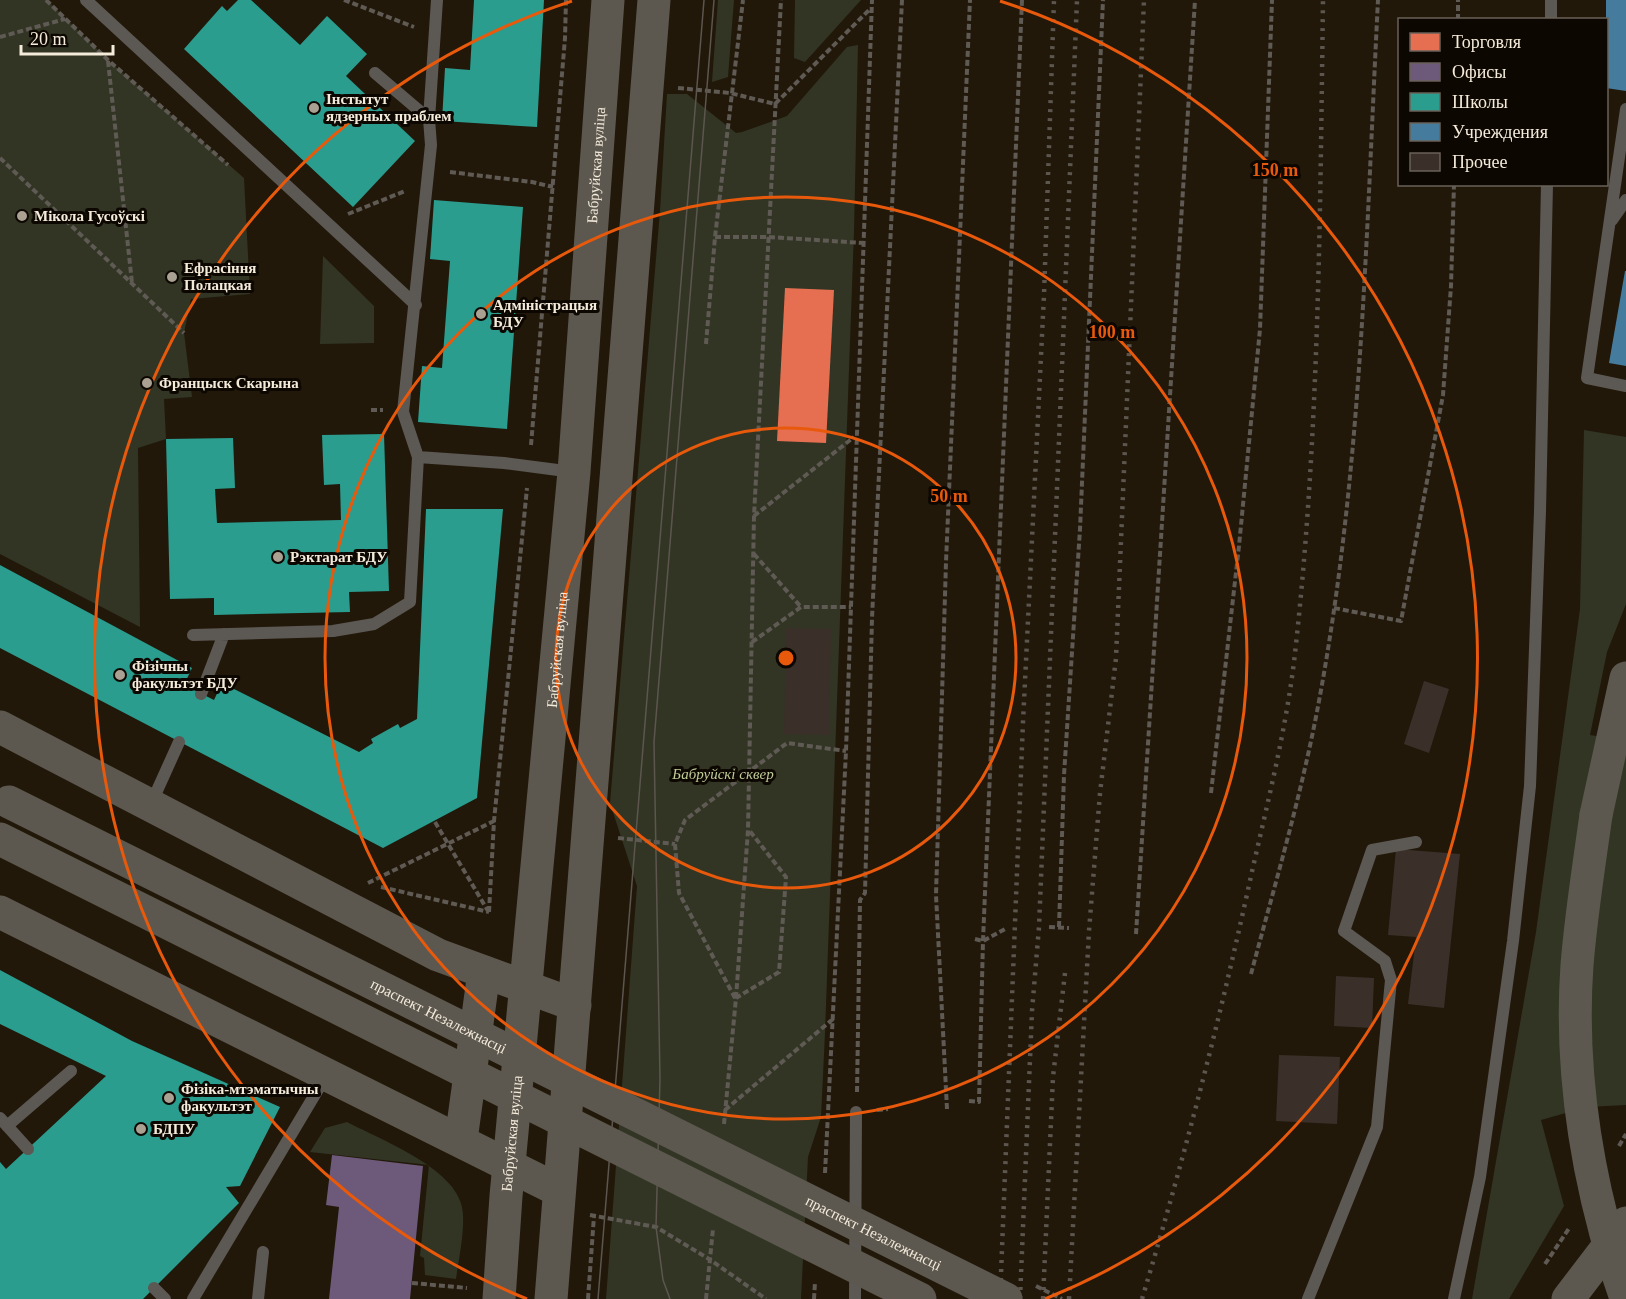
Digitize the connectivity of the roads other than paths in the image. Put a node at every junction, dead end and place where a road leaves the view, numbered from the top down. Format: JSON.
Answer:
{"nodes":[{"id":1,"x":86,"y":0,"type":"edge"},
{"id":2,"x":437,"y":0,"type":"edge"},
{"id":3,"x":608,"y":0,"type":"edge"},
{"id":4,"x":654,"y":0,"type":"edge"},
{"id":5,"x":1551,"y":0,"type":"edge"},
{"id":6,"x":1551,"y":18,"type":"edge"},
{"id":7,"x":375,"y":73,"type":"dead end"},
{"id":8,"x":1626,"y":109,"type":"edge"},
{"id":9,"x":429,"y":119,"type":"junction"},
{"id":10,"x":1547,"y":186,"type":"edge"},
{"id":11,"x":1626,"y":200,"type":"edge"},
{"id":12,"x":1610,"y":224,"type":"junction"},
{"id":13,"x":416,"y":305,"type":"junction"},
{"id":14,"x":1626,"y":386,"type":"edge"},
{"id":15,"x":418,"y":457,"type":"junction"},
{"id":16,"x":574,"y":472,"type":"junction"},
{"id":17,"x":224,"y":634,"type":"junction"},
{"id":18,"x":193,"y":635,"type":"dead end"},
{"id":19,"x":1626,"y":678,"type":"edge"},
{"id":20,"x":201,"y":694,"type":"dead end"},
{"id":21,"x":0,"y":727,"type":"edge"},
{"id":22,"x":179,"y":742,"type":"dead end"},
{"id":23,"x":4,"y":800,"type":"edge"},
{"id":24,"x":150,"y":806,"type":"junction"},
{"id":25,"x":0,"y":839,"type":"edge"},
{"id":26,"x":1416,"y":842,"type":"dead end"},
{"id":27,"x":0,"y":912,"type":"edge"},
{"id":28,"x":484,"y":972,"type":"junction"},
{"id":29,"x":527,"y":987,"type":"junction"},
{"id":30,"x":575,"y":1005,"type":"junction"},
{"id":31,"x":71,"y":1071,"type":"dead end"},
{"id":32,"x":327,"y":1074,"type":"junction"},
{"id":33,"x":856,"y":1112,"type":"road end"},
{"id":34,"x":3,"y":1122,"type":"edge"},
{"id":35,"x":461,"y":1140,"type":"junction"},
{"id":36,"x":28,"y":1149,"type":"dead end"},
{"id":37,"x":510,"y":1166,"type":"junction"},
{"id":38,"x":558,"y":1190,"type":"junction"},
{"id":39,"x":1626,"y":1223,"type":"edge"},
{"id":40,"x":263,"y":1252,"type":"dead end"},
{"id":41,"x":1603,"y":1253,"type":"junction"},
{"id":42,"x":154,"y":1288,"type":"dead end"},
{"id":43,"x":485,"y":1294,"type":"edge"},
{"id":44,"x":1626,"y":1298,"type":"edge"},
{"id":45,"x":165,"y":1299,"type":"edge"},
{"id":46,"x":193,"y":1299,"type":"edge"},
{"id":47,"x":258,"y":1299,"type":"edge"},
{"id":48,"x":550,"y":1299,"type":"edge"},
{"id":49,"x":855,"y":1299,"type":"edge"},
{"id":50,"x":920,"y":1299,"type":"edge"},
{"id":51,"x":1006,"y":1299,"type":"edge"},
{"id":52,"x":1308,"y":1299,"type":"edge"},
{"id":53,"x":1454,"y":1299,"type":"edge"},
{"id":54,"x":1568,"y":1299,"type":"edge"},
{"id":55,"x":1579,"y":1299,"type":"edge"}],
"edges":[{"from":1,"to":13,"type":"lane"},
{"from":2,"to":9,"type":"lane"},
{"from":3,"to":16,"type":"main road","name":"Бабруйская вуліца"},
{"from":4,"to":30,"type":"main road"},
{"from":5,"to":6,"type":"lane"},
{"from":7,"to":9,"type":"lane"},
{"from":8,"to":12,"type":"lane"},
{"from":9,"to":13,"type":"lane"},
{"from":10,"to":53,"type":"lane"},
{"from":11,"to":12,"type":"lane"},
{"from":12,"to":14,"type":"lane"},
{"from":13,"to":15,"type":"lane"},
{"from":15,"to":16,"type":"lane"},
{"from":15,"to":17,"type":"lane"},
{"from":16,"to":29,"type":"main road","name":"Бабруйская вуліца"},
{"from":17,"to":18,"type":"lane"},
{"from":17,"to":20,"type":"lane"},
{"from":19,"to":44,"type":"main road","bridge":true},
{"from":21,"to":24,"type":"main road"},
{"from":22,"to":24,"type":"lane"},
{"from":23,"to":51,"type":"main road","name":"праспект Незалежнасці","bridge":true},
{"from":24,"to":28,"type":"main road"},
{"from":25,"to":50,"type":"main road","bridge":true},
{"from":26,"to":52,"type":"lane"},
{"from":27,"to":32,"type":"main road"},
{"from":28,"to":29,"type":"main road"},
{"from":28,"to":35,"type":"main road"},
{"from":29,"to":30,"type":"main road"},
{"from":29,"to":37,"type":"main road","name":"Бабруйская вуліца"},
{"from":30,"to":38,"type":"main road"},
{"from":31,"to":34,"type":"lane"},
{"from":32,"to":35,"type":"main road"},
{"from":32,"to":46,"type":"lane"},
{"from":33,"to":49,"type":"lane"},
{"from":34,"to":36,"type":"lane"},
{"from":35,"to":37,"type":"main road"},
{"from":37,"to":38,"type":"main road"},
{"from":37,"to":43,"type":"main road","name":"Бабруйская вуліца"},
{"from":38,"to":48,"type":"main road"},
{"from":39,"to":41,"type":"main road"},
{"from":40,"to":47,"type":"lane"},
{"from":41,"to":54,"type":"main road"},
{"from":41,"to":55,"type":"main road"},
{"from":42,"to":45,"type":"lane"}]}
